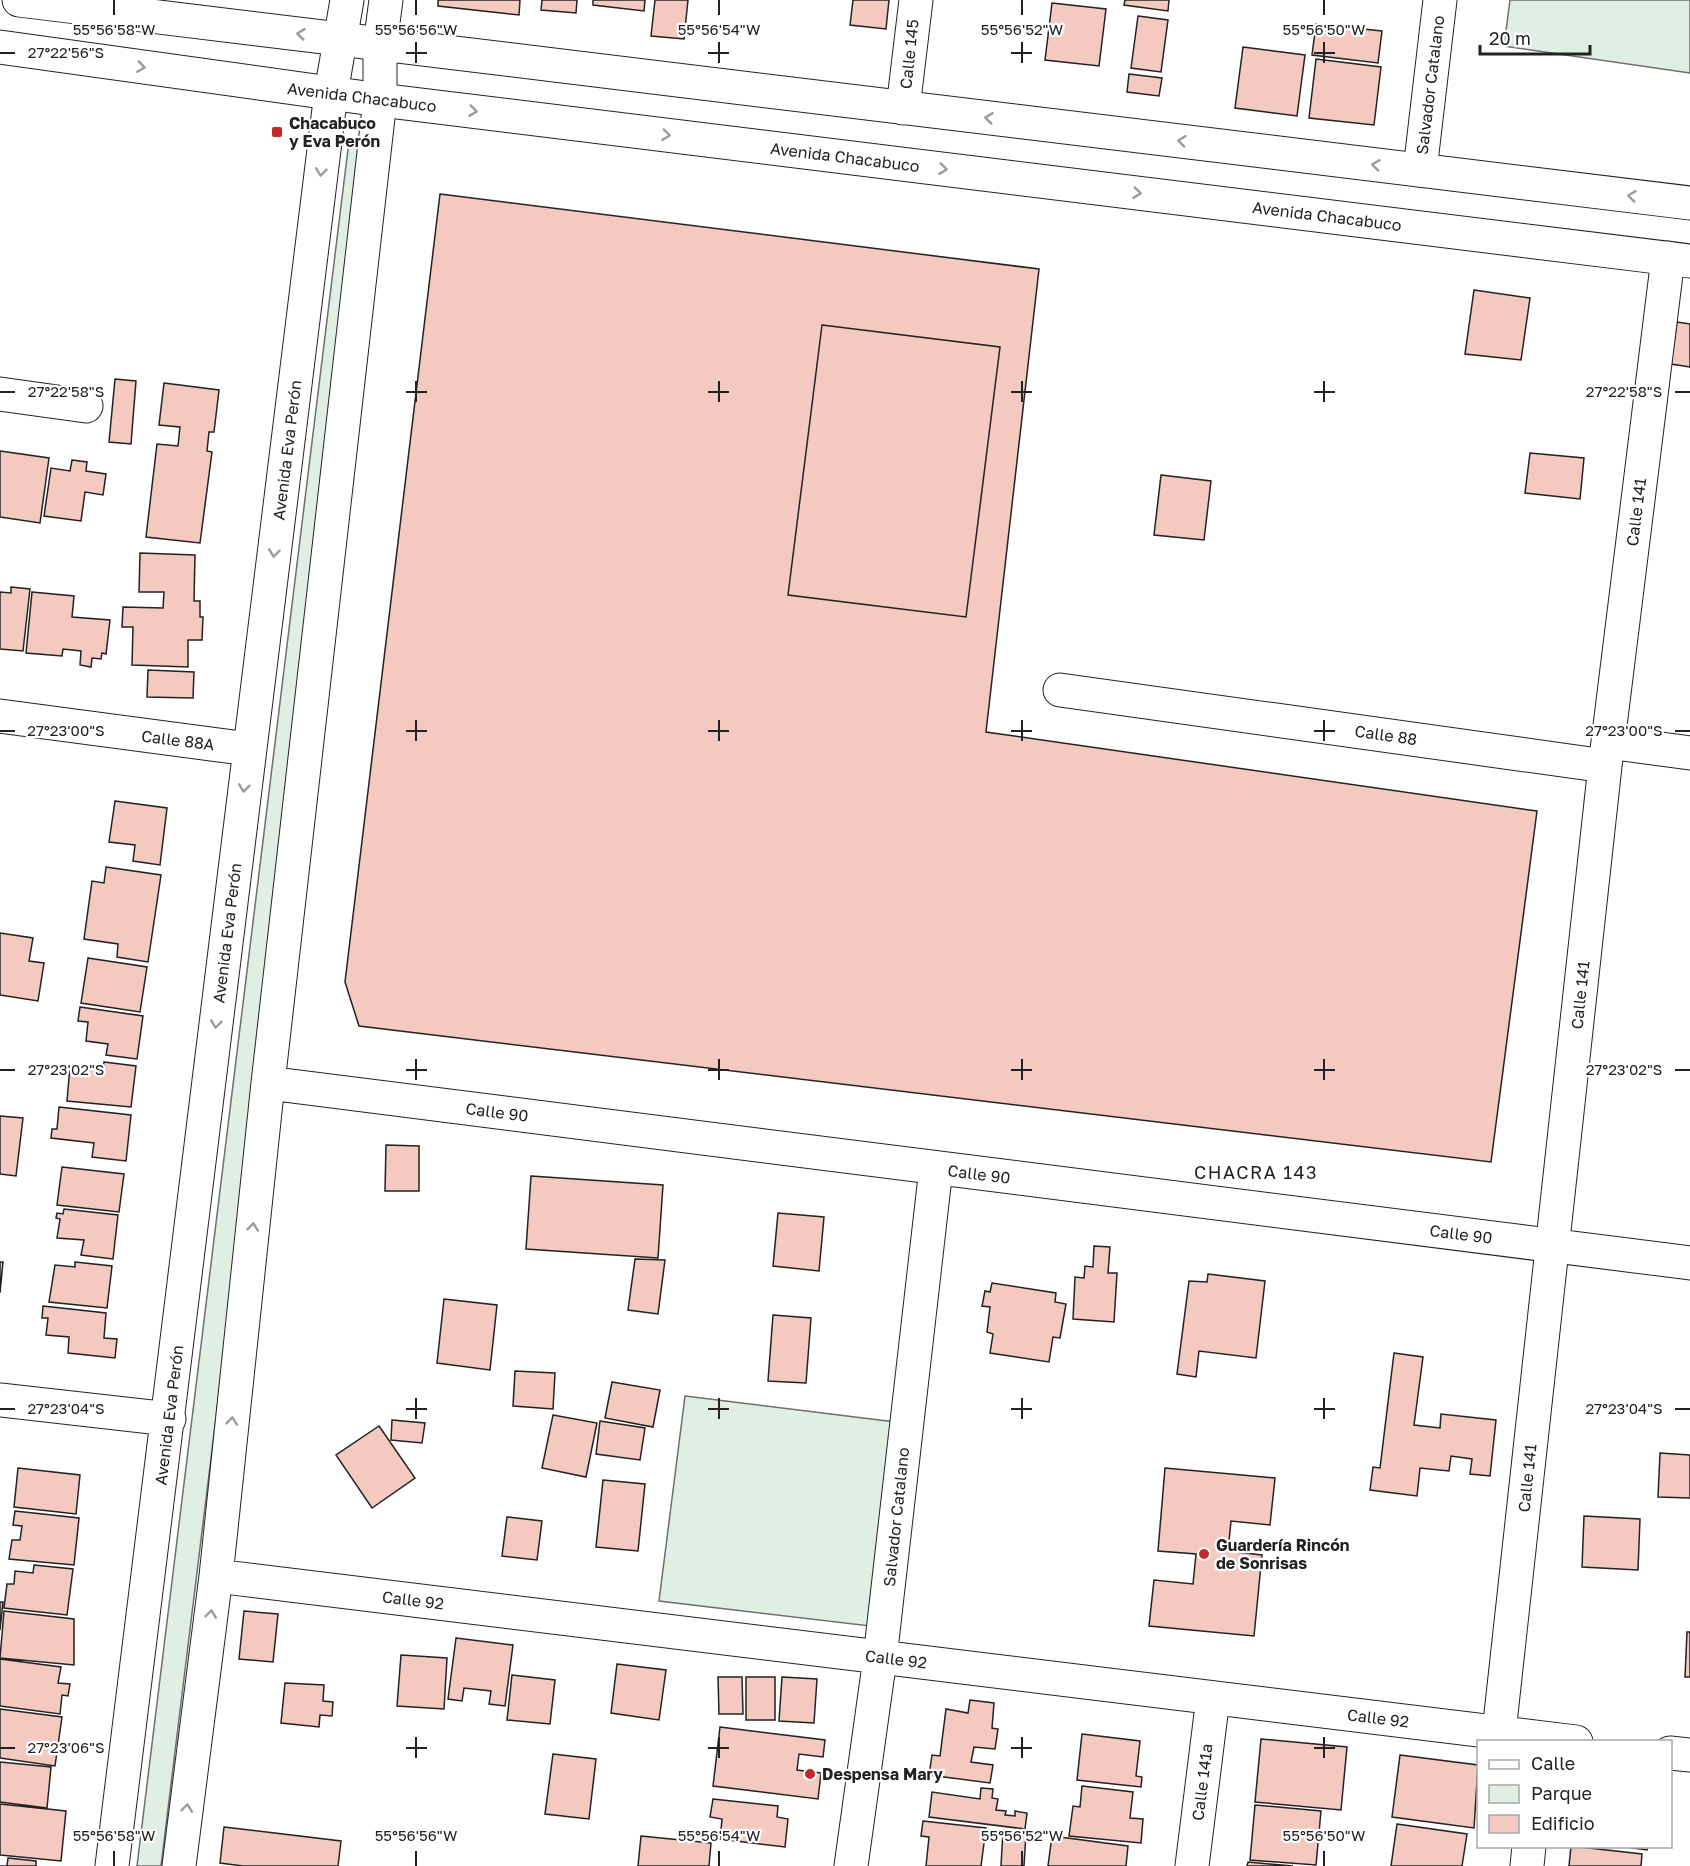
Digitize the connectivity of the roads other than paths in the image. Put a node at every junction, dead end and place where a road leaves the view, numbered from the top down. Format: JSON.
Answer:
{"nodes":[{"id":1,"x":19,"y":0,"type":"edge"},
{"id":2,"x":347,"y":0,"type":"edge"},
{"id":3,"x":386,"y":0,"type":"edge"},
{"id":4,"x":916,"y":0,"type":"edge"},
{"id":5,"x":1440,"y":0,"type":"edge"},
{"id":6,"x":342,"y":39,"type":"junction"},
{"id":7,"x":380,"y":45,"type":"junction"},
{"id":8,"x":0,"y":47,"type":"edge"},
{"id":9,"x":331,"y":93,"type":"junction"},
{"id":10,"x":380,"y":100,"type":"junction"},
{"id":11,"x":903,"y":108,"type":"junction"},
{"id":12,"x":1420,"y":170,"type":"junction"},
{"id":13,"x":1690,"y":203,"type":"edge"},
{"id":14,"x":1679,"y":260,"type":"edge"},
{"id":15,"x":0,"y":394,"type":"edge"},
{"id":16,"x":86,"y":405,"type":"dead end"},
{"id":17,"x":1060,"y":690,"type":"dead end"},
{"id":18,"x":0,"y":716,"type":"edge"},
{"id":19,"x":249,"y":749,"type":"junction"},
{"id":20,"x":1690,"y":753,"type":"edge"},
{"id":21,"x":1606,"y":754,"type":"junction"},
{"id":22,"x":268,"y":1083,"type":"junction"},
{"id":23,"x":936,"y":1168,"type":"junction"},
{"id":24,"x":1552,"y":1246,"type":"junction"},
{"id":25,"x":1690,"y":1263,"type":"edge"},
{"id":26,"x":0,"y":1400,"type":"edge"},
{"id":27,"x":169,"y":1419,"type":"junction"},
{"id":28,"x":216,"y":1576,"type":"junction"},
{"id":29,"x":880,"y":1658,"type":"junction"},
{"id":30,"x":1213,"y":1698,"type":"junction"},
{"id":31,"x":1499,"y":1732,"type":"junction"},
{"id":32,"x":1543,"y":1740,"type":"edge"},
{"id":33,"x":1672,"y":1753,"type":"edge"},
{"id":34,"x":1690,"y":1755,"type":"edge"},
{"id":35,"x":1529,"y":1848,"type":"edge"},
{"id":36,"x":112,"y":1866,"type":"edge"},
{"id":37,"x":179,"y":1866,"type":"edge"},
{"id":38,"x":851,"y":1866,"type":"edge"},
{"id":39,"x":1192,"y":1866,"type":"edge"},
{"id":40,"x":1527,"y":1866,"type":"edge"}],
"edges":[{"from":6,"to":1,"type":"street","one_way":true},
{"from":2,"to":6,"type":"street","name":"Avenida Eva Perón"},
{"from":3,"to":7,"type":"street"},
{"from":4,"to":11,"type":"street","name":"Calle 145"},
{"from":5,"to":12,"type":"street","name":"Salvador Catalano"},
{"from":6,"to":7,"type":"street"},
{"from":6,"to":9,"type":"street","name":"Avenida Eva Perón"},
{"from":7,"to":10,"type":"street"},
{"from":7,"to":11,"type":"street"},
{"from":8,"to":9,"type":"street","name":"Avenida Chacabuco","one_way":true},
{"from":9,"to":10,"type":"street","name":"Avenida Chacabuco"},
{"from":9,"to":19,"type":"street","name":"Avenida Eva Perón","one_way":true},
{"from":10,"to":14,"type":"street","name":"Avenida Chacabuco","one_way":true},
{"from":10,"to":22,"type":"street"},
{"from":12,"to":11,"type":"street","one_way":true},
{"from":13,"to":12,"type":"street","one_way":true},
{"from":14,"to":21,"type":"street","name":"Calle 141"},
{"from":15,"to":16,"type":"street"},
{"from":17,"to":21,"type":"street","name":"Calle 88"},
{"from":18,"to":19,"type":"street","name":"Calle 88A"},
{"from":19,"to":27,"type":"street","name":"Avenida Eva Perón","one_way":true},
{"from":20,"to":21,"type":"street","name":"Calle 88"},
{"from":21,"to":24,"type":"street","name":"Calle 141"},
{"from":22,"to":23,"type":"street","name":"Calle 90"},
{"from":28,"to":22,"type":"street","one_way":true},
{"from":23,"to":24,"type":"street","name":"Calle 90"},
{"from":23,"to":29,"type":"street","name":"Salvador Catalano"},
{"from":24,"to":25,"type":"street","name":"Calle 90"},
{"from":24,"to":31,"type":"street","name":"Calle 141"},
{"from":26,"to":27,"type":"street"},
{"from":27,"to":36,"type":"street","name":"Avenida Eva Perón"},
{"from":28,"to":29,"type":"street","name":"Calle 92"},
{"from":37,"to":28,"type":"street","one_way":true},
{"from":29,"to":30,"type":"street","name":"Calle 92"},
{"from":29,"to":38,"type":"street","name":"Salvador Catalano"},
{"from":30,"to":31,"type":"street","name":"Calle 92"},
{"from":30,"to":39,"type":"street","name":"Calle 141a"},
{"from":31,"to":32,"type":"street","name":"Calle 92"},
{"from":33,"to":34,"type":"street"},
{"from":35,"to":40,"type":"street"}]}
